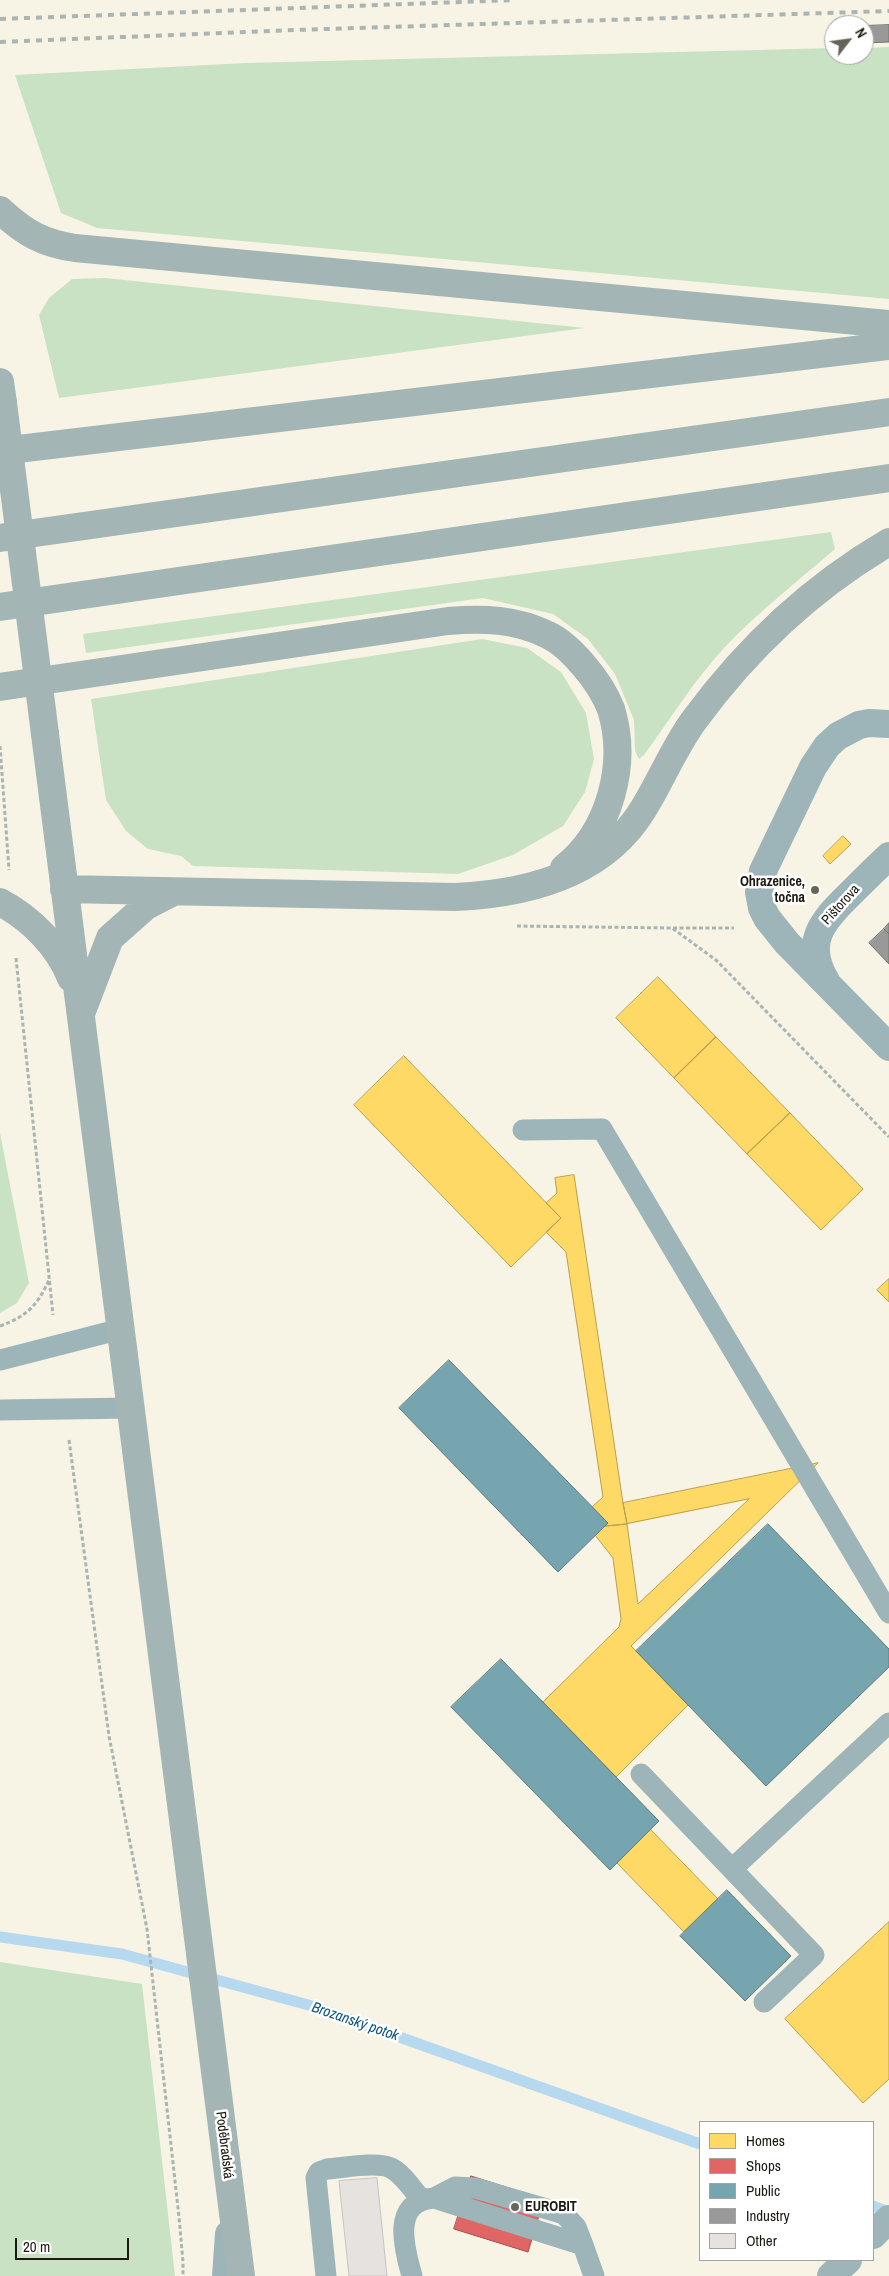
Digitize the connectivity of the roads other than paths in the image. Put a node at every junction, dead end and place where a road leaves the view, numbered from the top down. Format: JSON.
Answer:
{"nodes":[{"id":1,"x":0,"y":210,"type":"edge"},
{"id":2,"x":889,"y":324,"type":"edge"},
{"id":3,"x":889,"y":346,"type":"edge"},
{"id":4,"x":1,"y":392,"type":"edge"},
{"id":5,"x":889,"y":412,"type":"edge"},
{"id":6,"x":0,"y":451,"type":"edge"},
{"id":7,"x":889,"y":478,"type":"edge"},
{"id":8,"x":0,"y":538,"type":"edge"},
{"id":9,"x":889,"y":542,"type":"edge"},
{"id":10,"x":0,"y":607,"type":"edge"},
{"id":11,"x":0,"y":687,"type":"edge"},
{"id":12,"x":889,"y":724,"type":"edge"},
{"id":13,"x":889,"y":856,"type":"edge"},
{"id":14,"x":64,"y":888,"type":"junction"},
{"id":15,"x":525,"y":888,"type":"junction"},
{"id":16,"x":175,"y":892,"type":"junction"},
{"id":17,"x":0,"y":902,"type":"edge"},
{"id":18,"x":833,"y":990,"type":"junction"},
{"id":19,"x":81,"y":1012,"type":"junction"},
{"id":20,"x":889,"y":1048,"type":"edge"},
{"id":21,"x":523,"y":1130,"type":"dead end"},
{"id":22,"x":121,"y":1329,"type":"junction"},
{"id":23,"x":0,"y":1360,"type":"edge"},
{"id":24,"x":131,"y":1408,"type":"junction"},
{"id":25,"x":0,"y":1410,"type":"edge"},
{"id":26,"x":889,"y":1613,"type":"edge"},
{"id":27,"x":889,"y":1723,"type":"edge"},
{"id":28,"x":641,"y":1774,"type":"dead end"},
{"id":29,"x":732,"y":1869,"type":"junction"},
{"id":30,"x":764,"y":2002,"type":"dead end"},
{"id":31,"x":226,"y":2156,"type":"junction"},
{"id":32,"x":428,"y":2198,"type":"junction"},
{"id":33,"x":889,"y":2219,"type":"edge"},
{"id":34,"x":874,"y":2234,"type":"edge"},
{"id":35,"x":847,"y":2261,"type":"edge"},
{"id":36,"x":226,"y":2276,"type":"edge"},
{"id":37,"x":241,"y":2276,"type":"edge"},
{"id":38,"x":326,"y":2276,"type":"edge"},
{"id":39,"x":412,"y":2276,"type":"edge"},
{"id":40,"x":594,"y":2276,"type":"edge"},
{"id":41,"x":831,"y":2276,"type":"edge"}],
"edges":[{"from":1,"to":2,"type":"main road"},
{"from":3,"to":6,"type":"main road"},
{"from":4,"to":14,"type":"main road","bridge":true},
{"from":5,"to":8,"type":"main road"},
{"from":7,"to":10,"type":"main road"},
{"from":9,"to":15,"type":"main road"},
{"from":11,"to":15,"type":"main road"},
{"from":12,"to":18,"type":"street"},
{"from":13,"to":18,"type":"street","name":"Pištorova"},
{"from":14,"to":16,"type":"main road"},
{"from":14,"to":19,"type":"main road"},
{"from":15,"to":16,"type":"main road"},
{"from":16,"to":19,"type":"main road"},
{"from":17,"to":19,"type":"main road"},
{"from":18,"to":20,"type":"street"},
{"from":19,"to":22,"type":"main road","name":"Poděbradská"},
{"from":21,"to":26,"type":"lane"},
{"from":22,"to":23,"type":"lane"},
{"from":22,"to":24,"type":"main road","name":"Poděbradská"},
{"from":24,"to":25,"type":"lane"},
{"from":24,"to":31,"type":"main road","name":"Poděbradská"},
{"from":27,"to":29,"type":"lane"},
{"from":28,"to":29,"type":"lane"},
{"from":29,"to":30,"type":"lane"},
{"from":31,"to":36,"type":"street"},
{"from":31,"to":37,"type":"main road","name":"Poděbradská"},
{"from":32,"to":38,"type":"lane"},
{"from":32,"to":39,"type":"lane"},
{"from":32,"to":40,"type":"lane"},
{"from":33,"to":34,"type":"street"},
{"from":35,"to":41,"type":"street"}]}
